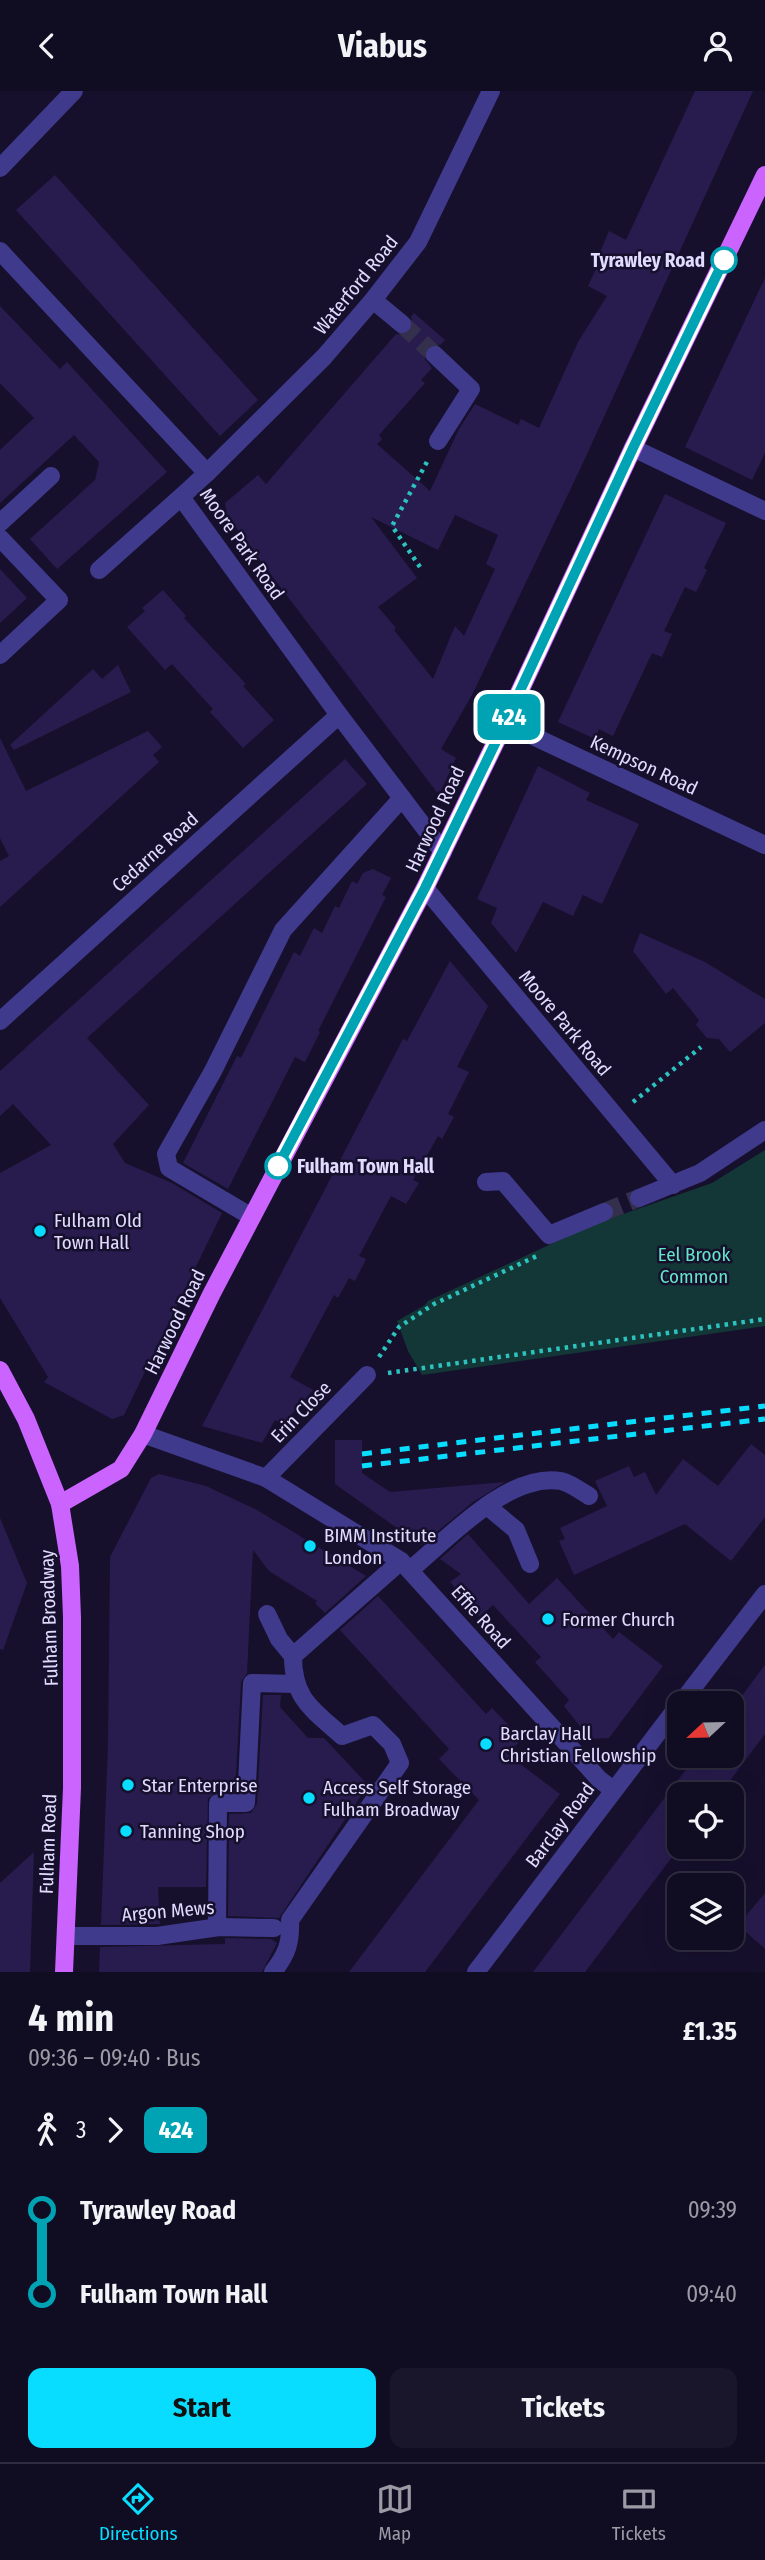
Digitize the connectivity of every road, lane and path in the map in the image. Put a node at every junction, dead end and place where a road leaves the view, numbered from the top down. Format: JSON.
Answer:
{"nodes":[{"id":1,"x":74,"y":91,"type":"edge"},
{"id":2,"x":491,"y":91,"type":"edge"},
{"id":3,"x":0,"y":168,"type":"edge"},
{"id":4,"x":763,"y":185,"type":"edge"},
{"id":5,"x":0,"y":251,"type":"edge"},
{"id":6,"x":373,"y":300,"type":"junction"},
{"id":7,"x":402,"y":324,"type":"tunnel mouth"},
{"id":8,"x":435,"y":355,"type":"tunnel mouth"},
{"id":9,"x":438,"y":441,"type":"joint"},
{"id":10,"x":633,"y":448,"type":"junction"},
{"id":11,"x":207,"y":474,"type":"junction"},
{"id":12,"x":51,"y":476,"type":"dead end"},
{"id":13,"x":181,"y":497,"type":"junction"},
{"id":14,"x":765,"y":511,"type":"edge"},
{"id":15,"x":0,"y":523,"type":"edge"},
{"id":16,"x":0,"y":538,"type":"edge"},
{"id":17,"x":420,"y":567,"type":"dead end"},
{"id":18,"x":99,"y":570,"type":"dead end"},
{"id":19,"x":0,"y":655,"type":"edge"},
{"id":20,"x":339,"y":715,"type":"junction"},
{"id":21,"x":505,"y":723,"type":"junction"},
{"id":22,"x":402,"y":798,"type":"junction"},
{"id":23,"x":765,"y":845,"type":"edge"},
{"id":24,"x":443,"y":852,"type":"junction"},
{"id":25,"x":425,"y":888,"type":"junction"},
{"id":26,"x":0,"y":1021,"type":"edge"},
{"id":27,"x":701,"y":1047,"type":"dead end"},
{"id":28,"x":615,"y":1115,"type":"junction"},
{"id":29,"x":765,"y":1131,"type":"edge"},
{"id":30,"x":486,"y":1182,"type":"dead end"},
{"id":31,"x":673,"y":1185,"type":"junction"},
{"id":32,"x":639,"y":1198,"type":"tunnel mouth"},
{"id":33,"x":604,"y":1212,"type":"tunnel mouth"},
{"id":34,"x":252,"y":1217,"type":"junction"},
{"id":35,"x":765,"y":1319,"type":"edge"},
{"id":36,"x":0,"y":1370,"type":"edge"},
{"id":37,"x":367,"y":1375,"type":"joint"},
{"id":38,"x":143,"y":1434,"type":"junction"},
{"id":39,"x":265,"y":1478,"type":"junction"},
{"id":40,"x":589,"y":1496,"type":"dead end"},
{"id":41,"x":60,"y":1504,"type":"junction"},
{"id":42,"x":487,"y":1506,"type":"junction"},
{"id":43,"x":530,"y":1564,"type":"dead end"},
{"id":44,"x":405,"y":1566,"type":"junction"},
{"id":45,"x":765,"y":1594,"type":"edge"},
{"id":46,"x":268,"y":1614,"type":"dead end"},
{"id":47,"x":293,"y":1656,"type":"junction"},
{"id":48,"x":296,"y":1684,"type":"junction"},
{"id":49,"x":690,"y":1691,"type":"edge"},
{"id":50,"x":72,"y":1717,"type":"joint"},
{"id":51,"x":667,"y":1720,"type":"edge"},
{"id":52,"x":612,"y":1790,"type":"junction"},
{"id":53,"x":217,"y":1927,"type":"junction"},
{"id":54,"x":274,"y":1928,"type":"dead end"},
{"id":55,"x":66,"y":1936,"type":"junction"},
{"id":56,"x":64,"y":1972,"type":"edge"},
{"id":57,"x":273,"y":1972,"type":"edge"},
{"id":58,"x":476,"y":1972,"type":"edge"}],
"edges":[{"from":1,"to":3,"type":"street"},
{"from":2,"to":6,"type":"street","name":"Waterford Road"},
{"from":4,"to":10,"type":"main road","name":"Harwood Road"},
{"from":5,"to":11,"type":"street","name":"Moore Park Road"},
{"from":6,"to":7,"type":"street"},
{"from":6,"to":11,"type":"street","name":"Waterford Road"},
{"from":8,"to":9,"type":"street"},
{"from":9,"to":17,"type":"path"},
{"from":10,"to":14,"type":"street"},
{"from":10,"to":21,"type":"main road","name":"Harwood Road"},
{"from":11,"to":13,"type":"street","name":"Moore Park Road"},
{"from":12,"to":15,"type":"street"},
{"from":13,"to":18,"type":"street"},
{"from":13,"to":20,"type":"street","name":"Moore Park Road"},
{"from":16,"to":19,"type":"street"},
{"from":20,"to":22,"type":"street","name":"Moore Park Road"},
{"from":20,"to":26,"type":"street","name":"Cedarne Road"},
{"from":21,"to":23,"type":"street","name":"Kempson Road"},
{"from":21,"to":24,"type":"main road","name":"Harwood Road"},
{"from":22,"to":24,"type":"street","name":"Moore Park Road"},
{"from":22,"to":34,"type":"street"},
{"from":24,"to":25,"type":"main road","name":"Harwood Road"},
{"from":25,"to":28,"type":"street","name":"Moore Park Road"},
{"from":25,"to":34,"type":"main road","name":"Harwood Road"},
{"from":27,"to":28,"type":"path"},
{"from":28,"to":31,"type":"street","name":"Moore Park Road"},
{"from":29,"to":31,"type":"street"},
{"from":30,"to":33,"type":"street"},
{"from":31,"to":32,"type":"street"},
{"from":34,"to":38,"type":"main road","name":"Harwood Road"},
{"from":35,"to":37,"type":"path"},
{"from":36,"to":41,"type":"main road"},
{"from":37,"to":39,"type":"street","name":"Erin Close"},
{"from":38,"to":39,"type":"street","name":"Effie Road"},
{"from":38,"to":41,"type":"main road"},
{"from":39,"to":44,"type":"street","name":"Effie Road"},
{"from":40,"to":42,"type":"street"},
{"from":41,"to":50,"type":"main road","name":"Fulham Broadway"},
{"from":42,"to":43,"type":"street"},
{"from":42,"to":44,"type":"street"},
{"from":44,"to":47,"type":"street"},
{"from":44,"to":52,"type":"street","name":"Effie Road"},
{"from":45,"to":49,"type":"street","name":"Barclay Road"},
{"from":46,"to":47,"type":"street"},
{"from":47,"to":48,"type":"street"},
{"from":48,"to":53,"type":"street"},
{"from":48,"to":57,"type":"street"},
{"from":50,"to":55,"type":"main road","name":"Fulham Road"},
{"from":51,"to":52,"type":"street","name":"Barclay Road"},
{"from":52,"to":58,"type":"street","name":"Barclay Road"},
{"from":53,"to":54,"type":"street","name":"Argon Mews"},
{"from":53,"to":55,"type":"street","name":"Argon Mews"},
{"from":55,"to":56,"type":"main road","name":"Fulham Road"}]}
